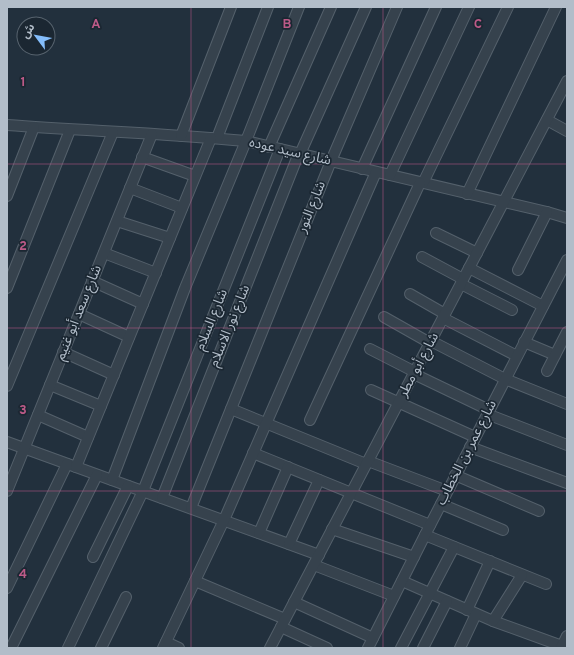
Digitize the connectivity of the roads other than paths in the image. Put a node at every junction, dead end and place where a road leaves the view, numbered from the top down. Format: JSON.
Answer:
{"nodes":[{"id":1,"x":231,"y":7,"type":"edge"},
{"id":2,"x":268,"y":7,"type":"edge"},
{"id":3,"x":299,"y":7,"type":"edge"},
{"id":4,"x":331,"y":7,"type":"edge"},
{"id":5,"x":366,"y":7,"type":"edge"},
{"id":6,"x":397,"y":7,"type":"edge"},
{"id":7,"x":436,"y":7,"type":"edge"},
{"id":8,"x":469,"y":7,"type":"edge"},
{"id":9,"x":508,"y":7,"type":"edge"},
{"id":10,"x":556,"y":7,"type":"edge"},
{"id":11,"x":567,"y":81,"type":"edge"},
{"id":12,"x":564,"y":92,"type":"edge"},
{"id":13,"x":546,"y":120,"type":"junction"},
{"id":14,"x":7,"y":125,"type":"edge"},
{"id":15,"x":34,"y":127,"type":"junction"},
{"id":16,"x":70,"y":130,"type":"junction"},
{"id":17,"x":567,"y":131,"type":"edge"},
{"id":18,"x":112,"y":132,"type":"junction"},
{"id":19,"x":152,"y":134,"type":"junction"},
{"id":20,"x":181,"y":136,"type":"junction"},
{"id":21,"x":214,"y":138,"type":"junction"},
{"id":22,"x":246,"y":141,"type":"junction"},
{"id":23,"x":269,"y":146,"type":"junction"},
{"id":24,"x":280,"y":149,"type":"junction"},
{"id":25,"x":300,"y":154,"type":"junction"},
{"id":26,"x":142,"y":157,"type":"junction"},
{"id":27,"x":331,"y":161,"type":"junction"},
{"id":28,"x":362,"y":169,"type":"junction"},
{"id":29,"x":376,"y":172,"type":"junction"},
{"id":30,"x":390,"y":175,"type":"junction"},
{"id":31,"x":195,"y":176,"type":"junction"},
{"id":32,"x":421,"y":183,"type":"junction"},
{"id":33,"x":130,"y":188,"type":"junction"},
{"id":34,"x":467,"y":194,"type":"junction"},
{"id":35,"x":7,"y":196,"type":"edge"},
{"id":36,"x":504,"y":202,"type":"junction"},
{"id":37,"x":182,"y":208,"type":"junction"},
{"id":38,"x":547,"y":212,"type":"junction"},
{"id":39,"x":567,"y":218,"type":"edge"},
{"id":40,"x":117,"y":221,"type":"junction"},
{"id":41,"x":436,"y":233,"type":"dead end"},
{"id":42,"x":170,"y":238,"type":"junction"},
{"id":43,"x":104,"y":253,"type":"junction"},
{"id":44,"x":477,"y":253,"type":"junction"},
{"id":45,"x":422,"y":257,"type":"dead end"},
{"id":46,"x":567,"y":260,"type":"edge"},
{"id":47,"x":469,"y":268,"type":"junction"},
{"id":48,"x":518,"y":270,"type":"dead end"},
{"id":49,"x":156,"y":273,"type":"junction"},
{"id":50,"x":92,"y":281,"type":"junction"},
{"id":51,"x":462,"y":281,"type":"junction"},
{"id":52,"x":7,"y":288,"type":"edge"},
{"id":53,"x":410,"y":294,"type":"dead end"},
{"id":54,"x":143,"y":304,"type":"junction"},
{"id":55,"x":543,"y":306,"type":"junction"},
{"id":56,"x":512,"y":310,"type":"dead end"},
{"id":57,"x":78,"y":314,"type":"junction"},
{"id":58,"x":444,"y":316,"type":"junction"},
{"id":59,"x":384,"y":317,"type":"dead end"},
{"id":60,"x":567,"y":332,"type":"edge"},
{"id":61,"x":129,"y":337,"type":"junction"},
{"id":62,"x":431,"y":342,"type":"junction"},
{"id":63,"x":524,"y":342,"type":"junction"},
{"id":64,"x":370,"y":349,"type":"dead end"},
{"id":65,"x":63,"y":352,"type":"junction"},
{"id":66,"x":517,"y":356,"type":"junction"},
{"id":67,"x":554,"y":356,"type":"junction"},
{"id":68,"x":547,"y":371,"type":"dead end"},
{"id":69,"x":414,"y":373,"type":"junction"},
{"id":70,"x":114,"y":375,"type":"junction"},
{"id":71,"x":505,"y":379,"type":"junction"},
{"id":72,"x":50,"y":385,"type":"junction"},
{"id":73,"x":7,"y":386,"type":"edge"},
{"id":74,"x":371,"y":390,"type":"dead end"},
{"id":75,"x":399,"y":402,"type":"junction"},
{"id":76,"x":567,"y":404,"type":"edge"},
{"id":77,"x":101,"y":406,"type":"junction"},
{"id":78,"x":231,"y":409,"type":"junction"},
{"id":79,"x":488,"y":412,"type":"junction"},
{"id":80,"x":38,"y":415,"type":"junction"},
{"id":81,"x":310,"y":420,"type":"dead end"},
{"id":82,"x":266,"y":423,"type":"junction"},
{"id":83,"x":88,"y":437,"type":"junction"},
{"id":84,"x":476,"y":437,"type":"junction"},
{"id":85,"x":7,"y":442,"type":"edge"},
{"id":86,"x":567,"y":445,"type":"edge"},
{"id":87,"x":470,"y":447,"type":"junction"},
{"id":88,"x":24,"y":448,"type":"junction"},
{"id":89,"x":253,"y":453,"type":"junction"},
{"id":90,"x":367,"y":462,"type":"junction"},
{"id":91,"x":72,"y":466,"type":"junction"},
{"id":92,"x":288,"y":467,"type":"junction"},
{"id":93,"x":97,"y":475,"type":"junction"},
{"id":94,"x":455,"y":475,"type":"junction"},
{"id":95,"x":112,"y":480,"type":"junction"},
{"id":96,"x":318,"y":480,"type":"junction"},
{"id":97,"x":567,"y":483,"type":"edge"},
{"id":98,"x":128,"y":486,"type":"junction"},
{"id":99,"x":7,"y":491,"type":"edge"},
{"id":100,"x":447,"y":491,"type":"junction"},
{"id":101,"x":143,"y":492,"type":"junction"},
{"id":102,"x":351,"y":493,"type":"junction"},
{"id":103,"x":162,"y":498,"type":"junction"},
{"id":104,"x":441,"y":504,"type":"junction"},
{"id":105,"x":191,"y":508,"type":"junction"},
{"id":106,"x":539,"y":511,"type":"dead end"},
{"id":107,"x":224,"y":520,"type":"junction"},
{"id":108,"x":430,"y":525,"type":"junction"},
{"id":109,"x":332,"y":529,"type":"junction"},
{"id":110,"x":503,"y":530,"type":"dead end"},
{"id":111,"x":259,"y":533,"type":"junction"},
{"id":112,"x":425,"y":535,"type":"junction"},
{"id":113,"x":289,"y":544,"type":"junction"},
{"id":114,"x":454,"y":547,"type":"junction"},
{"id":115,"x":319,"y":554,"type":"junction"},
{"id":116,"x":93,"y":557,"type":"dead end"},
{"id":117,"x":414,"y":557,"type":"junction"},
{"id":118,"x":490,"y":562,"type":"junction"},
{"id":119,"x":314,"y":564,"type":"junction"},
{"id":120,"x":522,"y":574,"type":"junction"},
{"id":121,"x":195,"y":581,"type":"junction"},
{"id":122,"x":402,"y":581,"type":"junction"},
{"id":123,"x":546,"y":584,"type":"dead end"},
{"id":124,"x":7,"y":588,"type":"edge"},
{"id":125,"x":430,"y":593,"type":"junction"},
{"id":126,"x":394,"y":596,"type":"junction"},
{"id":127,"x":126,"y":597,"type":"dead end"},
{"id":128,"x":447,"y":601,"type":"junction"},
{"id":129,"x":294,"y":602,"type":"junction"},
{"id":130,"x":472,"y":612,"type":"junction"},
{"id":131,"x":492,"y":621,"type":"junction"},
{"id":132,"x":283,"y":623,"type":"junction"},
{"id":133,"x":373,"y":638,"type":"junction"},
{"id":134,"x":564,"y":643,"type":"edge"},
{"id":135,"x":165,"y":645,"type":"edge"},
{"id":136,"x":11,"y":648,"type":"edge"},
{"id":137,"x":68,"y":648,"type":"edge"},
{"id":138,"x":101,"y":648,"type":"edge"},
{"id":139,"x":179,"y":648,"type":"edge"},
{"id":140,"x":270,"y":648,"type":"edge"},
{"id":141,"x":327,"y":648,"type":"edge"},
{"id":142,"x":368,"y":648,"type":"edge"},
{"id":143,"x":401,"y":648,"type":"edge"},
{"id":144,"x":423,"y":648,"type":"edge"},
{"id":145,"x":460,"y":648,"type":"edge"}],
"edges":[{"from":1,"to":20,"type":"street"},
{"from":2,"to":21,"type":"street"},
{"from":3,"to":22,"type":"street"},
{"from":4,"to":23,"type":"street"},
{"from":5,"to":25,"type":"street","name":"شارع نور الاسلام"},
{"from":6,"to":27,"type":"street","name":"شارع النور"},
{"from":7,"to":28,"type":"street"},
{"from":8,"to":30,"type":"street"},
{"from":9,"to":32,"type":"street"},
{"from":10,"to":34,"type":"street"},
{"from":11,"to":12,"type":"street","name":"شارع أبو مطر"},
{"from":12,"to":13,"type":"street","name":"شارع أبو مطر"},
{"from":13,"to":17,"type":"street"},
{"from":13,"to":36,"type":"street","name":"شارع أبو مطر"},
{"from":14,"to":15,"type":"street","name":"شارع سيد عوده"},
{"from":15,"to":16,"type":"street","name":"شارع سيد عوده"},
{"from":15,"to":35,"type":"street"},
{"from":16,"to":18,"type":"street","name":"شارع سيد عوده"},
{"from":16,"to":52,"type":"street"},
{"from":18,"to":19,"type":"street","name":"شارع سيد عوده"},
{"from":18,"to":73,"type":"street"},
{"from":19,"to":20,"type":"street","name":"شارع سيد عوده"},
{"from":19,"to":26,"type":"street","name":"شارع سعد أبو غنيم"},
{"from":20,"to":21,"type":"street","name":"شارع سيد عوده"},
{"from":21,"to":22,"type":"street","name":"شارع سيد عوده"},
{"from":21,"to":31,"type":"street"},
{"from":22,"to":23,"type":"street","name":"شارع سيد عوده"},
{"from":22,"to":95,"type":"street"},
{"from":23,"to":24,"type":"street","name":"شارع سيد عوده"},
{"from":24,"to":25,"type":"street","name":"شارع سيد عوده"},
{"from":24,"to":101,"type":"street","name":"شارع السلام"},
{"from":25,"to":27,"type":"street","name":"شارع سيد عوده"},
{"from":25,"to":103,"type":"street","name":"شارع نور الاسلام"},
{"from":26,"to":31,"type":"street"},
{"from":26,"to":33,"type":"street","name":"شارع سعد أبو غنيم"},
{"from":27,"to":28,"type":"street","name":"شارع سيد عوده"},
{"from":27,"to":78,"type":"street","name":"شارع النور"},
{"from":28,"to":29,"type":"street","name":"شارع سيد عوده"},
{"from":29,"to":30,"type":"street","name":"شارع سيد عوده"},
{"from":29,"to":82,"type":"street"},
{"from":30,"to":32,"type":"street","name":"شارع سيد عوده"},
{"from":31,"to":37,"type":"street"},
{"from":32,"to":34,"type":"street","name":"شارع سيد عوده"},
{"from":32,"to":81,"type":"street"},
{"from":33,"to":37,"type":"street"},
{"from":33,"to":40,"type":"street","name":"شارع سعد أبو غنيم"},
{"from":34,"to":36,"type":"street","name":"شارع سيد عوده"},
{"from":36,"to":38,"type":"street","name":"شارع سيد عوده"},
{"from":36,"to":44,"type":"street","name":"شارع أبو مطر"},
{"from":37,"to":42,"type":"street"},
{"from":38,"to":39,"type":"street","name":"شارع سيد عوده"},
{"from":38,"to":48,"type":"street"},
{"from":40,"to":42,"type":"street"},
{"from":40,"to":43,"type":"street","name":"شارع سعد أبو غنيم"},
{"from":41,"to":44,"type":"street"},
{"from":42,"to":49,"type":"street"},
{"from":43,"to":49,"type":"street"},
{"from":43,"to":50,"type":"street","name":"شارع سعد أبو غنيم"},
{"from":44,"to":47,"type":"street","name":"شارع أبو مطر"},
{"from":45,"to":51,"type":"street"},
{"from":46,"to":55,"type":"street","name":"شارع عمر بن الخطاب"},
{"from":47,"to":51,"type":"street","name":"شارع أبو مطر"},
{"from":47,"to":55,"type":"street"},
{"from":49,"to":54,"type":"street"},
{"from":50,"to":54,"type":"street"},
{"from":50,"to":57,"type":"street","name":"شارع سعد أبو غنيم"},
{"from":51,"to":56,"type":"street"},
{"from":51,"to":58,"type":"street","name":"شارع أبو مطر"},
{"from":53,"to":58,"type":"street"},
{"from":54,"to":61,"type":"street"},
{"from":55,"to":63,"type":"street","name":"شارع عمر بن الخطاب"},
{"from":57,"to":61,"type":"street"},
{"from":57,"to":65,"type":"street","name":"شارع سعد أبو غنيم"},
{"from":58,"to":62,"type":"street","name":"شارع أبو مطر"},
{"from":58,"to":66,"type":"street"},
{"from":59,"to":62,"type":"street"},
{"from":60,"to":67,"type":"street"},
{"from":61,"to":70,"type":"street"},
{"from":62,"to":69,"type":"street","name":"شارع أبو مطر"},
{"from":62,"to":71,"type":"street"},
{"from":63,"to":66,"type":"street","name":"شارع عمر بن الخطاب"},
{"from":63,"to":67,"type":"street"},
{"from":64,"to":69,"type":"street"},
{"from":65,"to":70,"type":"street"},
{"from":65,"to":72,"type":"street","name":"شارع سعد أبو غنيم"},
{"from":66,"to":71,"type":"street","name":"شارع عمر بن الخطاب"},
{"from":67,"to":68,"type":"street"},
{"from":69,"to":75,"type":"street","name":"شارع أبو مطر"},
{"from":69,"to":79,"type":"street"},
{"from":70,"to":77,"type":"street"},
{"from":71,"to":76,"type":"street"},
{"from":71,"to":79,"type":"street","name":"شارع عمر بن الخطاب"},
{"from":72,"to":77,"type":"street"},
{"from":72,"to":80,"type":"street","name":"شارع سعد أبو غنيم"},
{"from":74,"to":75,"type":"street"},
{"from":75,"to":84,"type":"street"},
{"from":75,"to":90,"type":"street","name":"شارع أبو مطر"},
{"from":77,"to":83,"type":"street"},
{"from":78,"to":82,"type":"street"},
{"from":78,"to":105,"type":"street","name":"شارع النور"},
{"from":79,"to":84,"type":"street","name":"شارع عمر بن الخطاب"},
{"from":79,"to":86,"type":"street"},
{"from":80,"to":83,"type":"street"},
{"from":80,"to":88,"type":"street","name":"شارع سعد أبو غنيم"},
{"from":82,"to":89,"type":"street"},
{"from":82,"to":90,"type":"street"},
{"from":83,"to":91,"type":"street"},
{"from":84,"to":87,"type":"street","name":"شارع عمر بن الخطاب"},
{"from":85,"to":88,"type":"street"},
{"from":87,"to":94,"type":"street","name":"شارع عمر بن الخطاب"},
{"from":87,"to":97,"type":"street"},
{"from":88,"to":91,"type":"street"},
{"from":88,"to":99,"type":"street","name":"شارع سعد أبو غنيم"},
{"from":89,"to":92,"type":"street"},
{"from":89,"to":107,"type":"street"},
{"from":90,"to":100,"type":"street"},
{"from":90,"to":102,"type":"street","name":"شارع أبو مطر"},
{"from":91,"to":93,"type":"street"},
{"from":91,"to":124,"type":"street"},
{"from":92,"to":96,"type":"street"},
{"from":92,"to":111,"type":"street"},
{"from":93,"to":95,"type":"street"},
{"from":93,"to":136,"type":"street"},
{"from":94,"to":100,"type":"street","name":"شارع عمر بن الخطاب"},
{"from":94,"to":106,"type":"street"},
{"from":95,"to":98,"type":"street"},
{"from":96,"to":102,"type":"street"},
{"from":96,"to":113,"type":"street"},
{"from":98,"to":101,"type":"street"},
{"from":98,"to":116,"type":"street"},
{"from":100,"to":104,"type":"street","name":"شارع عمر بن الخطاب"},
{"from":101,"to":103,"type":"street"},
{"from":101,"to":137,"type":"street","name":"شارع السلام"},
{"from":102,"to":108,"type":"street"},
{"from":102,"to":109,"type":"street","name":"شارع أبو مطر"},
{"from":103,"to":105,"type":"street"},
{"from":104,"to":108,"type":"street","name":"شارع عمر بن الخطاب"},
{"from":104,"to":110,"type":"street"},
{"from":105,"to":107,"type":"street"},
{"from":107,"to":111,"type":"street"},
{"from":107,"to":121,"type":"street"},
{"from":108,"to":112,"type":"street","name":"شارع عمر بن الخطاب"},
{"from":109,"to":115,"type":"street","name":"شارع أبو مطر"},
{"from":109,"to":117,"type":"street"},
{"from":111,"to":113,"type":"street"},
{"from":112,"to":114,"type":"street"},
{"from":112,"to":117,"type":"street","name":"شارع عمر بن الخطاب"},
{"from":113,"to":115,"type":"street"},
{"from":114,"to":118,"type":"street"},
{"from":114,"to":125,"type":"street"},
{"from":115,"to":119,"type":"street","name":"شارع أبو مطر"},
{"from":117,"to":122,"type":"street","name":"شارع عمر بن الخطاب"},
{"from":118,"to":120,"type":"street"},
{"from":118,"to":130,"type":"street"},
{"from":119,"to":126,"type":"street"},
{"from":119,"to":129,"type":"street","name":"شارع أبو مطر"},
{"from":120,"to":123,"type":"street"},
{"from":120,"to":131,"type":"street"},
{"from":121,"to":132,"type":"street"},
{"from":121,"to":135,"type":"street"},
{"from":122,"to":125,"type":"street"},
{"from":122,"to":126,"type":"street","name":"شارع عمر بن الخطاب"},
{"from":125,"to":128,"type":"street"},
{"from":125,"to":143,"type":"street"},
{"from":126,"to":133,"type":"street","name":"شارع عمر بن الخطاب"},
{"from":127,"to":138,"type":"street"},
{"from":128,"to":130,"type":"street"},
{"from":128,"to":144,"type":"street"},
{"from":129,"to":132,"type":"street","name":"شارع أبو مطر"},
{"from":129,"to":133,"type":"street"},
{"from":130,"to":131,"type":"street"},
{"from":130,"to":145,"type":"street"},
{"from":131,"to":134,"type":"street"},
{"from":132,"to":140,"type":"street","name":"شارع أبو مطر"},
{"from":132,"to":141,"type":"street"},
{"from":133,"to":142,"type":"street","name":"شارع عمر بن الخطاب"},
{"from":135,"to":139,"type":"street"}]}
